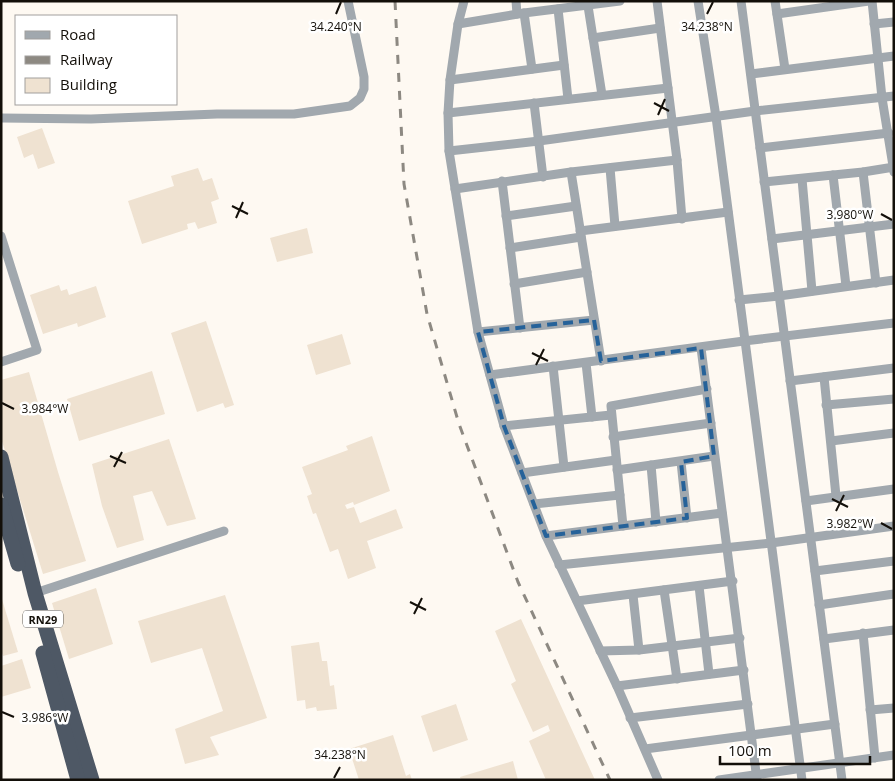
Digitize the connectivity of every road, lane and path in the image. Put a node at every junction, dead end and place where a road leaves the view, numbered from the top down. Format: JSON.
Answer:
{"nodes":[{"id":1,"x":348,"y":1,"type":"edge"},
{"id":2,"x":464,"y":1,"type":"edge"},
{"id":3,"x":516,"y":1,"type":"edge"},
{"id":4,"x":620,"y":1,"type":"edge"},
{"id":5,"x":657,"y":1,"type":"edge"},
{"id":6,"x":698,"y":1,"type":"edge"},
{"id":7,"x":741,"y":1,"type":"edge"},
{"id":8,"x":775,"y":1,"type":"edge"},
{"id":9,"x":869,"y":1,"type":"edge"},
{"id":10,"x":872,"y":1,"type":"edge"},
{"id":11,"x":571,"y":4,"type":"edge"},
{"id":12,"x":588,"y":6,"type":"junction"},
{"id":13,"x":558,"y":9,"type":"junction"},
{"id":14,"x":521,"y":14,"type":"junction"},
{"id":15,"x":777,"y":14,"type":"junction"},
{"id":16,"x":894,"y":22,"type":"edge"},
{"id":17,"x":458,"y":24,"type":"junction"},
{"id":18,"x":874,"y":24,"type":"junction"},
{"id":19,"x":660,"y":28,"type":"junction"},
{"id":20,"x":593,"y":38,"type":"junction"},
{"id":21,"x":894,"y":56,"type":"edge"},
{"id":22,"x":878,"y":58,"type":"junction"},
{"id":23,"x":564,"y":65,"type":"junction"},
{"id":24,"x":532,"y":69,"type":"junction"},
{"id":25,"x":785,"y":70,"type":"junction"},
{"id":26,"x":750,"y":74,"type":"junction"},
{"id":27,"x":450,"y":80,"type":"junction"},
{"id":28,"x":668,"y":88,"type":"junction"},
{"id":29,"x":602,"y":95,"type":"junction"},
{"id":30,"x":894,"y":96,"type":"edge"},
{"id":31,"x":882,"y":98,"type":"junction"},
{"id":32,"x":568,"y":99,"type":"junction"},
{"id":33,"x":534,"y":103,"type":"junction"},
{"id":34,"x":755,"y":111,"type":"junction"},
{"id":35,"x":448,"y":113,"type":"junction"},
{"id":36,"x":716,"y":117,"type":"junction"},
{"id":37,"x":1,"y":118,"type":"edge"},
{"id":38,"x":672,"y":122,"type":"junction"},
{"id":39,"x":888,"y":133,"type":"junction"},
{"id":40,"x":539,"y":141,"type":"junction"},
{"id":41,"x":760,"y":148,"type":"junction"},
{"id":42,"x":449,"y":151,"type":"junction"},
{"id":43,"x":677,"y":160,"type":"junction"},
{"id":44,"x":894,"y":167,"type":"edge"},
{"id":45,"x":610,"y":168,"type":"junction"},
{"id":46,"x":571,"y":172,"type":"junction"},
{"id":47,"x":863,"y":172,"type":"junction"},
{"id":48,"x":894,"y":172,"type":"edge"},
{"id":49,"x":833,"y":175,"type":"junction"},
{"id":50,"x":544,"y":177,"type":"junction"},
{"id":51,"x":802,"y":179,"type":"junction"},
{"id":52,"x":502,"y":182,"type":"junction"},
{"id":53,"x":764,"y":182,"type":"junction"},
{"id":54,"x":455,"y":188,"type":"junction"},
{"id":55,"x":576,"y":206,"type":"junction"},
{"id":56,"x":728,"y":212,"type":"junction"},
{"id":57,"x":506,"y":216,"type":"junction"},
{"id":58,"x":682,"y":219,"type":"junction"},
{"id":59,"x":894,"y":224,"type":"edge"},
{"id":60,"x":616,"y":226,"type":"junction"},
{"id":61,"x":870,"y":227,"type":"junction"},
{"id":62,"x":839,"y":230,"type":"junction"},
{"id":63,"x":581,"y":234,"type":"junction"},
{"id":64,"x":807,"y":234,"type":"junction"},
{"id":65,"x":1,"y":236,"type":"edge"},
{"id":66,"x":772,"y":240,"type":"junction"},
{"id":67,"x":510,"y":248,"type":"junction"},
{"id":68,"x":587,"y":272,"type":"junction"},
{"id":69,"x":894,"y":280,"type":"edge"},
{"id":70,"x":876,"y":283,"type":"junction"},
{"id":71,"x":514,"y":284,"type":"junction"},
{"id":72,"x":846,"y":286,"type":"junction"},
{"id":73,"x":812,"y":291,"type":"junction"},
{"id":74,"x":779,"y":296,"type":"junction"},
{"id":75,"x":739,"y":300,"type":"junction"},
{"id":76,"x":594,"y":320,"type":"junction"},
{"id":77,"x":894,"y":323,"type":"edge"},
{"id":78,"x":520,"y":328,"type":"junction"},
{"id":79,"x":478,"y":332,"type":"junction"},
{"id":80,"x":785,"y":337,"type":"junction"},
{"id":81,"x":744,"y":341,"type":"junction"},
{"id":82,"x":701,"y":348,"type":"junction"},
{"id":83,"x":601,"y":361,"type":"junction"},
{"id":84,"x":1,"y":362,"type":"edge"},
{"id":85,"x":586,"y":363,"type":"junction"},
{"id":86,"x":553,"y":366,"type":"junction"},
{"id":87,"x":894,"y":368,"type":"edge"},
{"id":88,"x":490,"y":375,"type":"junction"},
{"id":89,"x":824,"y":377,"type":"junction"},
{"id":90,"x":790,"y":382,"type":"junction"},
{"id":91,"x":707,"y":389,"type":"junction"},
{"id":92,"x":894,"y":399,"type":"edge"},
{"id":93,"x":826,"y":405,"type":"junction"},
{"id":94,"x":611,"y":415,"type":"junction"},
{"id":95,"x":592,"y":416,"type":"junction"},
{"id":96,"x":559,"y":420,"type":"junction"},
{"id":97,"x":711,"y":423,"type":"junction"},
{"id":98,"x":504,"y":426,"type":"junction"},
{"id":99,"x":894,"y":433,"type":"edge"},
{"id":100,"x":613,"y":437,"type":"junction"},
{"id":101,"x":831,"y":441,"type":"junction"},
{"id":102,"x":714,"y":456,"type":"junction"},
{"id":103,"x":1,"y":457,"type":"edge"},
{"id":104,"x":682,"y":462,"type":"junction"},
{"id":105,"x":616,"y":465,"type":"junction"},
{"id":106,"x":651,"y":465,"type":"junction"},
{"id":107,"x":564,"y":467,"type":"junction"},
{"id":108,"x":522,"y":473,"type":"junction"},
{"id":109,"x":894,"y":489,"type":"edge"},
{"id":110,"x":620,"y":495,"type":"junction"},
{"id":111,"x":836,"y":496,"type":"junction"},
{"id":112,"x":806,"y":501,"type":"junction"},
{"id":113,"x":534,"y":504,"type":"junction"},
{"id":114,"x":1,"y":505,"type":"edge"},
{"id":115,"x":722,"y":513,"type":"junction"},
{"id":116,"x":687,"y":518,"type":"junction"},
{"id":117,"x":656,"y":522,"type":"junction"},
{"id":118,"x":623,"y":526,"type":"junction"},
{"id":119,"x":894,"y":526,"type":"edge"},
{"id":120,"x":224,"y":531,"type":"dead end"},
{"id":121,"x":546,"y":536,"type":"junction"},
{"id":122,"x":810,"y":537,"type":"junction"},
{"id":123,"x":771,"y":543,"type":"junction"},
{"id":124,"x":727,"y":547,"type":"junction"},
{"id":125,"x":894,"y":562,"type":"edge"},
{"id":126,"x":559,"y":565,"type":"junction"},
{"id":127,"x":815,"y":571,"type":"junction"},
{"id":128,"x":733,"y":581,"type":"junction"},
{"id":129,"x":699,"y":586,"type":"junction"},
{"id":130,"x":664,"y":590,"type":"junction"},
{"id":131,"x":35,"y":593,"type":"junction"},
{"id":132,"x":894,"y":594,"type":"edge"},
{"id":133,"x":633,"y":595,"type":"junction"},
{"id":134,"x":577,"y":602,"type":"junction"},
{"id":135,"x":819,"y":605,"type":"junction"},
{"id":136,"x":894,"y":630,"type":"edge"},
{"id":137,"x":863,"y":633,"type":"junction"},
{"id":138,"x":740,"y":638,"type":"junction"},
{"id":139,"x":824,"y":639,"type":"junction"},
{"id":140,"x":706,"y":642,"type":"junction"},
{"id":141,"x":671,"y":646,"type":"junction"},
{"id":142,"x":639,"y":650,"type":"junction"},
{"id":143,"x":600,"y":651,"type":"junction"},
{"id":144,"x":744,"y":670,"type":"junction"},
{"id":145,"x":709,"y":674,"type":"junction"},
{"id":146,"x":676,"y":679,"type":"junction"},
{"id":147,"x":57,"y":683,"type":"junction"},
{"id":148,"x":617,"y":686,"type":"junction"},
{"id":149,"x":748,"y":704,"type":"junction"},
{"id":150,"x":894,"y":708,"type":"edge"},
{"id":151,"x":870,"y":710,"type":"junction"},
{"id":152,"x":630,"y":718,"type":"junction"},
{"id":153,"x":835,"y":724,"type":"junction"},
{"id":154,"x":795,"y":729,"type":"junction"},
{"id":155,"x":752,"y":735,"type":"junction"},
{"id":156,"x":645,"y":749,"type":"junction"},
{"id":157,"x":894,"y":755,"type":"edge"},
{"id":158,"x":875,"y":758,"type":"junction"},
{"id":159,"x":840,"y":763,"type":"junction"},
{"id":160,"x":800,"y":768,"type":"junction"},
{"id":161,"x":757,"y":777,"type":"edge"},
{"id":162,"x":78,"y":780,"type":"edge"},
{"id":163,"x":92,"y":780,"type":"edge"},
{"id":164,"x":658,"y":780,"type":"edge"},
{"id":165,"x":719,"y":780,"type":"edge"},
{"id":166,"x":802,"y":780,"type":"edge"},
{"id":167,"x":842,"y":780,"type":"edge"}],
"edges":[{"from":1,"to":37,"type":"street"},
{"from":2,"to":17,"type":"street"},
{"from":3,"to":14,"type":"street"},
{"from":4,"to":12,"type":"street"},
{"from":5,"to":19,"type":"street"},
{"from":6,"to":36,"type":"street"},
{"from":7,"to":26,"type":"street"},
{"from":8,"to":15,"type":"street"},
{"from":9,"to":15,"type":"street"},
{"from":10,"to":18,"type":"street"},
{"from":11,"to":12,"type":"street"},
{"from":11,"to":13,"type":"street"},
{"from":12,"to":20,"type":"street"},
{"from":13,"to":14,"type":"street"},
{"from":13,"to":23,"type":"street"},
{"from":14,"to":17,"type":"street"},
{"from":14,"to":24,"type":"street"},
{"from":15,"to":25,"type":"street"},
{"from":16,"to":18,"type":"street"},
{"from":17,"to":27,"type":"street"},
{"from":18,"to":22,"type":"street"},
{"from":19,"to":20,"type":"street"},
{"from":19,"to":28,"type":"street"},
{"from":20,"to":29,"type":"street"},
{"from":21,"to":22,"type":"street"},
{"from":22,"to":25,"type":"street"},
{"from":22,"to":31,"type":"street"},
{"from":23,"to":24,"type":"street"},
{"from":23,"to":32,"type":"street"},
{"from":24,"to":27,"type":"street"},
{"from":25,"to":26,"type":"street"},
{"from":26,"to":34,"type":"street"},
{"from":27,"to":35,"type":"street"},
{"from":28,"to":29,"type":"street"},
{"from":28,"to":38,"type":"street"},
{"from":29,"to":32,"type":"street"},
{"from":30,"to":31,"type":"street"},
{"from":31,"to":34,"type":"street"},
{"from":31,"to":39,"type":"street"},
{"from":32,"to":33,"type":"street"},
{"from":33,"to":35,"type":"street"},
{"from":33,"to":40,"type":"street"},
{"from":34,"to":36,"type":"street"},
{"from":34,"to":41,"type":"street"},
{"from":35,"to":42,"type":"street"},
{"from":36,"to":38,"type":"street"},
{"from":36,"to":56,"type":"street"},
{"from":38,"to":40,"type":"street"},
{"from":38,"to":43,"type":"street"},
{"from":39,"to":41,"type":"street"},
{"from":39,"to":44,"type":"street"},
{"from":40,"to":42,"type":"street"},
{"from":40,"to":50,"type":"street"},
{"from":41,"to":53,"type":"street"},
{"from":42,"to":54,"type":"street"},
{"from":43,"to":45,"type":"street"},
{"from":43,"to":58,"type":"street"},
{"from":44,"to":47,"type":"street"},
{"from":44,"to":48,"type":"street"},
{"from":45,"to":46,"type":"street"},
{"from":45,"to":60,"type":"street"},
{"from":46,"to":50,"type":"street"},
{"from":46,"to":55,"type":"street"},
{"from":47,"to":49,"type":"street"},
{"from":47,"to":61,"type":"street"},
{"from":49,"to":51,"type":"street"},
{"from":49,"to":62,"type":"street"},
{"from":50,"to":52,"type":"street"},
{"from":51,"to":53,"type":"street"},
{"from":51,"to":64,"type":"street"},
{"from":52,"to":54,"type":"street"},
{"from":52,"to":57,"type":"street"},
{"from":53,"to":66,"type":"street"},
{"from":54,"to":79,"type":"street"},
{"from":55,"to":57,"type":"street"},
{"from":55,"to":63,"type":"street"},
{"from":56,"to":58,"type":"street"},
{"from":56,"to":75,"type":"street"},
{"from":57,"to":67,"type":"street"},
{"from":58,"to":60,"type":"street"},
{"from":59,"to":61,"type":"street"},
{"from":60,"to":63,"type":"street"},
{"from":61,"to":62,"type":"street"},
{"from":61,"to":70,"type":"street"},
{"from":62,"to":64,"type":"street"},
{"from":62,"to":72,"type":"street"},
{"from":63,"to":67,"type":"street"},
{"from":63,"to":68,"type":"street"},
{"from":64,"to":66,"type":"street"},
{"from":64,"to":73,"type":"street"},
{"from":65,"to":84,"type":"street"},
{"from":66,"to":74,"type":"street"},
{"from":67,"to":71,"type":"street"},
{"from":68,"to":71,"type":"street"},
{"from":68,"to":76,"type":"street"},
{"from":69,"to":70,"type":"street"},
{"from":70,"to":72,"type":"street"},
{"from":71,"to":78,"type":"street"},
{"from":72,"to":73,"type":"street"},
{"from":73,"to":74,"type":"street"},
{"from":74,"to":75,"type":"street"},
{"from":74,"to":80,"type":"street"},
{"from":75,"to":81,"type":"street"},
{"from":76,"to":78,"type":"street"},
{"from":76,"to":83,"type":"street"},
{"from":77,"to":80,"type":"street"},
{"from":78,"to":79,"type":"street"},
{"from":79,"to":88,"type":"street"},
{"from":80,"to":81,"type":"street"},
{"from":80,"to":90,"type":"street"},
{"from":81,"to":82,"type":"street"},
{"from":81,"to":123,"type":"street"},
{"from":82,"to":83,"type":"street"},
{"from":82,"to":91,"type":"street"},
{"from":83,"to":85,"type":"street"},
{"from":85,"to":86,"type":"street"},
{"from":85,"to":95,"type":"street"},
{"from":86,"to":88,"type":"street"},
{"from":86,"to":96,"type":"street"},
{"from":87,"to":89,"type":"street"},
{"from":88,"to":98,"type":"street"},
{"from":89,"to":90,"type":"street"},
{"from":89,"to":93,"type":"street"},
{"from":90,"to":112,"type":"street"},
{"from":91,"to":94,"type":"street"},
{"from":91,"to":97,"type":"street"},
{"from":92,"to":93,"type":"street"},
{"from":93,"to":101,"type":"street"},
{"from":94,"to":95,"type":"street"},
{"from":94,"to":100,"type":"street"},
{"from":95,"to":96,"type":"street"},
{"from":96,"to":98,"type":"street"},
{"from":96,"to":107,"type":"street"},
{"from":97,"to":100,"type":"street"},
{"from":97,"to":102,"type":"street"},
{"from":98,"to":108,"type":"street"},
{"from":99,"to":101,"type":"street"},
{"from":100,"to":105,"type":"street"},
{"from":101,"to":111,"type":"street"},
{"from":102,"to":104,"type":"street"},
{"from":102,"to":115,"type":"street"},
{"from":103,"to":131,"type":"highway","number":"RN29"},
{"from":104,"to":106,"type":"street"},
{"from":104,"to":116,"type":"street"},
{"from":105,"to":106,"type":"street"},
{"from":105,"to":107,"type":"street"},
{"from":105,"to":110,"type":"street"},
{"from":106,"to":117,"type":"street"},
{"from":107,"to":108,"type":"street"},
{"from":108,"to":113,"type":"street"},
{"from":109,"to":111,"type":"street"},
{"from":110,"to":113,"type":"street"},
{"from":110,"to":118,"type":"street"},
{"from":111,"to":112,"type":"street"},
{"from":112,"to":122,"type":"street"},
{"from":113,"to":121,"type":"street"},
{"from":114,"to":147,"type":"highway","number":"RN29"},
{"from":115,"to":116,"type":"street"},
{"from":115,"to":124,"type":"street"},
{"from":116,"to":117,"type":"street"},
{"from":117,"to":118,"type":"street"},
{"from":118,"to":121,"type":"street"},
{"from":119,"to":122,"type":"street"},
{"from":120,"to":131,"type":"street"},
{"from":121,"to":126,"type":"street"},
{"from":122,"to":123,"type":"street"},
{"from":122,"to":127,"type":"street"},
{"from":123,"to":124,"type":"street"},
{"from":123,"to":154,"type":"street"},
{"from":124,"to":126,"type":"street"},
{"from":124,"to":128,"type":"street"},
{"from":125,"to":127,"type":"street"},
{"from":126,"to":134,"type":"street"},
{"from":127,"to":135,"type":"street"},
{"from":128,"to":129,"type":"street"},
{"from":128,"to":138,"type":"street"},
{"from":129,"to":130,"type":"street"},
{"from":129,"to":140,"type":"street"},
{"from":130,"to":133,"type":"street"},
{"from":130,"to":141,"type":"street"},
{"from":131,"to":147,"type":"highway","number":"RN29"},
{"from":132,"to":135,"type":"street"},
{"from":133,"to":134,"type":"street"},
{"from":133,"to":142,"type":"street"},
{"from":134,"to":143,"type":"street"},
{"from":135,"to":139,"type":"street"},
{"from":136,"to":137,"type":"street"},
{"from":137,"to":139,"type":"street"},
{"from":137,"to":151,"type":"street"},
{"from":138,"to":140,"type":"street"},
{"from":138,"to":144,"type":"street"},
{"from":139,"to":153,"type":"street"},
{"from":140,"to":141,"type":"street"},
{"from":140,"to":145,"type":"street"},
{"from":141,"to":142,"type":"street"},
{"from":141,"to":146,"type":"street"},
{"from":142,"to":143,"type":"street"},
{"from":143,"to":148,"type":"street"},
{"from":144,"to":145,"type":"street"},
{"from":144,"to":149,"type":"street"},
{"from":145,"to":146,"type":"street"},
{"from":146,"to":148,"type":"street"},
{"from":147,"to":162,"type":"highway","number":"RN29"},
{"from":147,"to":163,"type":"highway","number":"RN29"},
{"from":148,"to":152,"type":"street"},
{"from":149,"to":152,"type":"street"},
{"from":149,"to":155,"type":"street"},
{"from":150,"to":151,"type":"street"},
{"from":151,"to":158,"type":"street"},
{"from":152,"to":156,"type":"street"},
{"from":153,"to":154,"type":"street"},
{"from":153,"to":159,"type":"street"},
{"from":154,"to":155,"type":"street"},
{"from":154,"to":160,"type":"street"},
{"from":155,"to":156,"type":"street"},
{"from":155,"to":161,"type":"street"},
{"from":156,"to":164,"type":"street"},
{"from":157,"to":158,"type":"street"},
{"from":158,"to":159,"type":"street"},
{"from":159,"to":160,"type":"street"},
{"from":159,"to":167,"type":"street"},
{"from":160,"to":161,"type":"street"},
{"from":160,"to":166,"type":"street"},
{"from":161,"to":165,"type":"street"}]}
